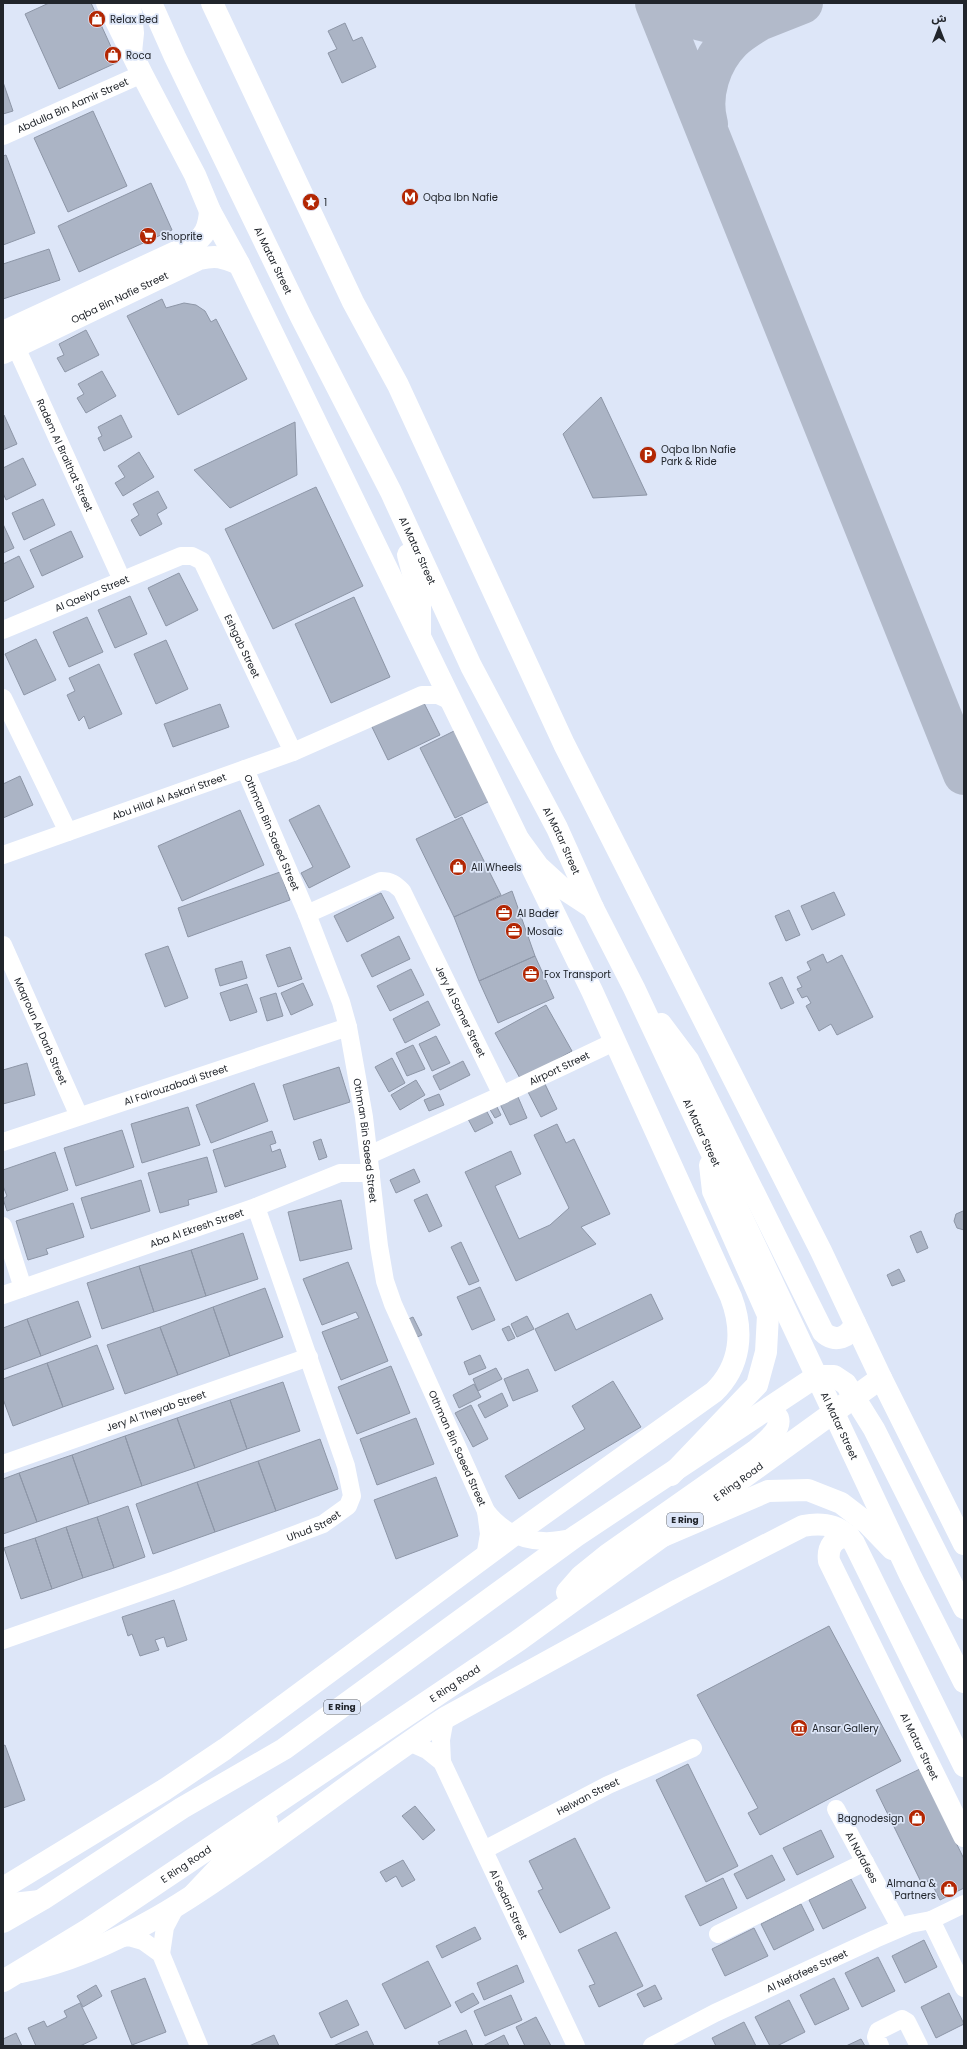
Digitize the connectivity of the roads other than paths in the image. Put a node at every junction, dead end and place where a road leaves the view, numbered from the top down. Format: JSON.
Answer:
{"nodes":[{"id":1,"x":107,"y":3,"type":"edge"},
{"id":2,"x":130,"y":3,"type":"edge"},
{"id":3,"x":151,"y":3,"type":"edge"},
{"id":4,"x":212,"y":3,"type":"edge"},
{"id":5,"x":131,"y":52,"type":"junction"},
{"id":6,"x":142,"y":74,"type":"junction"},
{"id":7,"x":3,"y":136,"type":"edge"},
{"id":8,"x":210,"y":211,"type":"junction"},
{"id":9,"x":238,"y":264,"type":"junction"},
{"id":10,"x":7,"y":340,"type":"edge"},
{"id":11,"x":391,"y":492,"type":"junction"},
{"id":12,"x":181,"y":556,"type":"joint"},
{"id":13,"x":122,"y":580,"type":"junction"},
{"id":14,"x":3,"y":630,"type":"edge"},
{"id":15,"x":420,"y":636,"type":"junction"},
{"id":16,"x":435,"y":667,"type":"junction"},
{"id":17,"x":422,"y":695,"type":"junction"},
{"id":18,"x":3,"y":698,"type":"edge"},
{"id":19,"x":451,"y":701,"type":"junction"},
{"id":20,"x":293,"y":752,"type":"junction"},
{"id":21,"x":245,"y":769,"type":"junction"},
{"id":22,"x":68,"y":832,"type":"junction"},
{"id":23,"x":519,"y":840,"type":"junction"},
{"id":24,"x":3,"y":855,"type":"edge"},
{"id":25,"x":593,"y":908,"type":"junction"},
{"id":26,"x":307,"y":914,"type":"junction"},
{"id":27,"x":3,"y":945,"type":"edge"},
{"id":28,"x":634,"y":988,"type":"junction"},
{"id":29,"x":348,"y":1027,"type":"junction"},
{"id":30,"x":616,"y":1041,"type":"junction"},
{"id":31,"x":502,"y":1095,"type":"junction"},
{"id":32,"x":79,"y":1116,"type":"junction"},
{"id":33,"x":3,"y":1142,"type":"edge"},
{"id":34,"x":708,"y":1146,"type":"junction"},
{"id":35,"x":369,"y":1155,"type":"junction"},
{"id":36,"x":371,"y":1173,"type":"junction"},
{"id":37,"x":256,"y":1207,"type":"junction"},
{"id":38,"x":3,"y":1226,"type":"edge"},
{"id":39,"x":24,"y":1288,"type":"junction"},
{"id":40,"x":3,"y":1295,"type":"edge"},
{"id":41,"x":855,"y":1323,"type":"junction"},
{"id":42,"x":309,"y":1357,"type":"junction"},
{"id":43,"x":817,"y":1376,"type":"junction"},
{"id":44,"x":881,"y":1378,"type":"junction"},
{"id":45,"x":855,"y":1398,"type":"junction"},
{"id":46,"x":770,"y":1408,"type":"junction"},
{"id":47,"x":835,"y":1412,"type":"junction"},
{"id":48,"x":3,"y":1464,"type":"edge"},
{"id":49,"x":671,"y":1475,"type":"junction"},
{"id":50,"x":486,"y":1511,"type":"junction"},
{"id":51,"x":514,"y":1535,"type":"junction"},
{"id":52,"x":576,"y":1536,"type":"junction"},
{"id":53,"x":848,"y":1536,"type":"junction"},
{"id":54,"x":661,"y":1537,"type":"junction"},
{"id":55,"x":964,"y":1544,"type":"edge"},
{"id":56,"x":486,"y":1557,"type":"junction"},
{"id":57,"x":910,"y":1575,"type":"junction"},
{"id":58,"x":964,"y":1608,"type":"edge"},
{"id":59,"x":558,"y":1611,"type":"junction"},
{"id":60,"x":4,"y":1638,"type":"edge"},
{"id":61,"x":964,"y":1682,"type":"edge"},
{"id":62,"x":445,"y":1718,"type":"junction"},
{"id":63,"x":409,"y":1742,"type":"junction"},
{"id":64,"x":693,"y":1748,"type":"dead end"},
{"id":65,"x":442,"y":1762,"type":"junction"},
{"id":66,"x":964,"y":1766,"type":"edge"},
{"id":67,"x":294,"y":1791,"type":"junction"},
{"id":68,"x":836,"y":1808,"type":"dead end"},
{"id":69,"x":964,"y":1836,"type":"edge"},
{"id":70,"x":484,"y":1850,"type":"junction"},
{"id":71,"x":865,"y":1862,"type":"junction"},
{"id":72,"x":3,"y":1888,"type":"edge"},
{"id":73,"x":193,"y":1895,"type":"junction"},
{"id":74,"x":43,"y":1899,"type":"junction"},
{"id":75,"x":3,"y":1903,"type":"edge"},
{"id":76,"x":964,"y":1904,"type":"edge"},
{"id":77,"x":174,"y":1908,"type":"junction"},
{"id":78,"x":931,"y":1920,"type":"junction"},
{"id":79,"x":3,"y":1922,"type":"edge"},
{"id":80,"x":900,"y":1927,"type":"junction"},
{"id":81,"x":718,"y":1934,"type":"dead end"},
{"id":82,"x":114,"y":1939,"type":"junction"},
{"id":83,"x":161,"y":1954,"type":"junction"},
{"id":84,"x":10,"y":1977,"type":"edge"},
{"id":85,"x":964,"y":1988,"type":"edge"},
{"id":86,"x":199,"y":2046,"type":"edge"},
{"id":87,"x":576,"y":2046,"type":"edge"},
{"id":88,"x":652,"y":2046,"type":"edge"},
{"id":89,"x":880,"y":2046,"type":"edge"},
{"id":90,"x":919,"y":2046,"type":"edge"}],
"edges":[{"from":1,"to":5,"type":"main road"},
{"from":2,"to":5,"type":"main road"},
{"from":3,"to":11,"type":"main road","name":"Al Matar Street"},
{"from":4,"to":41,"type":"main road"},
{"from":5,"to":6,"type":"main road"},
{"from":6,"to":7,"type":"street","name":"Abdulla Bin Aamir Street"},
{"from":6,"to":8,"type":"main road"},
{"from":8,"to":9,"type":"main road"},
{"from":8,"to":10,"type":"main road","name":"Oqba Bin Nafie Street"},
{"from":9,"to":10,"type":"main road","name":"Oqba Bin Nafie Street"},
{"from":9,"to":15,"type":"main road"},
{"from":10,"to":13,"type":"street","name":"Radem Al Braithat Street"},
{"from":11,"to":15,"type":"main road"},
{"from":11,"to":25,"type":"main road","name":"Al Matar Street"},
{"from":12,"to":13,"type":"street","name":"Al Qaeiya Street"},
{"from":12,"to":20,"type":"street","name":"Eshgab Street"},
{"from":13,"to":14,"type":"street","name":"Al Qaeiya Street"},
{"from":15,"to":16,"type":"main road"},
{"from":16,"to":17,"type":"street"},
{"from":16,"to":19,"type":"main road"},
{"from":17,"to":19,"type":"street","name":"Abu Hilal Al Askari Street"},
{"from":17,"to":20,"type":"street","name":"Abu Hilal Al Askari Street"},
{"from":18,"to":22,"type":"street"},
{"from":19,"to":23,"type":"main road"},
{"from":20,"to":21,"type":"street","name":"Abu Hilal Al Askari Street"},
{"from":21,"to":22,"type":"street","name":"Abu Hilal Al Askari Street"},
{"from":21,"to":26,"type":"street","name":"Othman Bin Saeed Street"},
{"from":22,"to":24,"type":"street","name":"Abu Hilal Al Askari Street"},
{"from":23,"to":25,"type":"main road"},
{"from":23,"to":30,"type":"main road"},
{"from":25,"to":28,"type":"main road","name":"Al Matar Street"},
{"from":26,"to":29,"type":"street","name":"Othman Bin Saeed Street"},
{"from":26,"to":31,"type":"street","name":"Jery Al Samer Street"},
{"from":27,"to":32,"type":"street","name":"Maqroun Al Darb Street"},
{"from":28,"to":34,"type":"main road","name":"Al Matar Street"},
{"from":28,"to":41,"type":"main road"},
{"from":29,"to":32,"type":"street","name":"Al Fairouzabadi Street"},
{"from":29,"to":35,"type":"street","name":"Othman Bin Saeed Street"},
{"from":30,"to":31,"type":"street","name":"Airport Street"},
{"from":30,"to":51,"type":"main road"},
{"from":31,"to":35,"type":"street"},
{"from":32,"to":33,"type":"street","name":"Al Fairouzabadi Street"},
{"from":34,"to":43,"type":"main road","name":"Al Matar Street"},
{"from":34,"to":49,"type":"main road"},
{"from":35,"to":36,"type":"street","name":"Othman Bin Saeed Street"},
{"from":36,"to":37,"type":"street","name":"Aba Al Ekresh Street"},
{"from":36,"to":50,"type":"street","name":"Othman Bin Saeed Street"},
{"from":37,"to":39,"type":"street","name":"Aba Al Ekresh Street"},
{"from":37,"to":42,"type":"street","name":"Uhud Street"},
{"from":38,"to":39,"type":"street"},
{"from":39,"to":40,"type":"street","name":"Aba Al Ekresh Street"},
{"from":41,"to":44,"type":"main road"},
{"from":42,"to":48,"type":"street","name":"Jery Al Theyab Street"},
{"from":42,"to":60,"type":"street","name":"Uhud Street"},
{"from":43,"to":45,"type":"main road"},
{"from":43,"to":46,"type":"main road","number":"E Ring"},
{"from":43,"to":47,"type":"main road","name":"Al Matar Street"},
{"from":44,"to":45,"type":"main road","name":"E Ring Road","number":"E Ring"},
{"from":44,"to":55,"type":"main road"},
{"from":45,"to":47,"type":"main road","name":"E Ring Road","number":"E Ring"},
{"from":45,"to":58,"type":"main road"},
{"from":46,"to":49,"type":"main road","number":"E Ring"},
{"from":46,"to":59,"type":"main road"},
{"from":47,"to":54,"type":"main road","name":"E Ring Road","number":"E Ring"},
{"from":47,"to":57,"type":"main road","name":"Al Matar Street"},
{"from":49,"to":52,"type":"main road","number":"E Ring"},
{"from":50,"to":51,"type":"street","name":"Othman Bin Saeed Street"},
{"from":50,"to":56,"type":"street","name":"Othman Bin Saeed Street"},
{"from":51,"to":52,"type":"street","name":"Othman Bin Saeed Street"},
{"from":51,"to":56,"type":"main road"},
{"from":52,"to":74,"type":"main road","number":"E Ring"},
{"from":53,"to":62,"type":"main road","name":"E Ring Road"},
{"from":53,"to":66,"type":"main road"},
{"from":53,"to":69,"type":"main road","name":"Al Matar Street"},
{"from":54,"to":57,"type":"main road"},
{"from":54,"to":59,"type":"main road","name":"E Ring Road","number":"E Ring"},
{"from":56,"to":72,"type":"main road"},
{"from":57,"to":61,"type":"main road","name":"Al Matar Street"},
{"from":59,"to":67,"type":"main road","name":"E Ring Road","number":"E Ring"},
{"from":62,"to":63,"type":"main road","name":"E Ring Road"},
{"from":62,"to":65,"type":"street","name":"Al Sedari Street"},
{"from":63,"to":65,"type":"street","name":"Al Sedari Street"},
{"from":63,"to":73,"type":"main road","name":"E Ring Road"},
{"from":64,"to":70,"type":"street","name":"Helwan Street"},
{"from":65,"to":70,"type":"street","name":"Al Sedari Street"},
{"from":67,"to":73,"type":"main road"},
{"from":67,"to":84,"type":"main road","name":"E Ring Road","number":"E Ring"},
{"from":68,"to":71,"type":"street","name":"Al Nafafees"},
{"from":70,"to":87,"type":"street","name":"Al Sedari Street"},
{"from":71,"to":80,"type":"street","name":"Al Nafafees"},
{"from":71,"to":81,"type":"street"},
{"from":73,"to":77,"type":"main road","name":"E Ring Road"},
{"from":74,"to":75,"type":"street"},
{"from":74,"to":79,"type":"main road","number":"E Ring"},
{"from":76,"to":78,"type":"street","name":"Al Nefafees Street"},
{"from":77,"to":82,"type":"main road","name":"E Ring Road"},
{"from":77,"to":83,"type":"street"},
{"from":78,"to":80,"type":"street","name":"Al Nefafees Street"},
{"from":78,"to":85,"type":"street"},
{"from":80,"to":88,"type":"street","name":"Al Nefafees Street"},
{"from":82,"to":83,"type":"street"},
{"from":82,"to":84,"type":"main road","name":"E Ring Road"},
{"from":83,"to":86,"type":"street"},
{"from":89,"to":90,"type":"street"}]}
